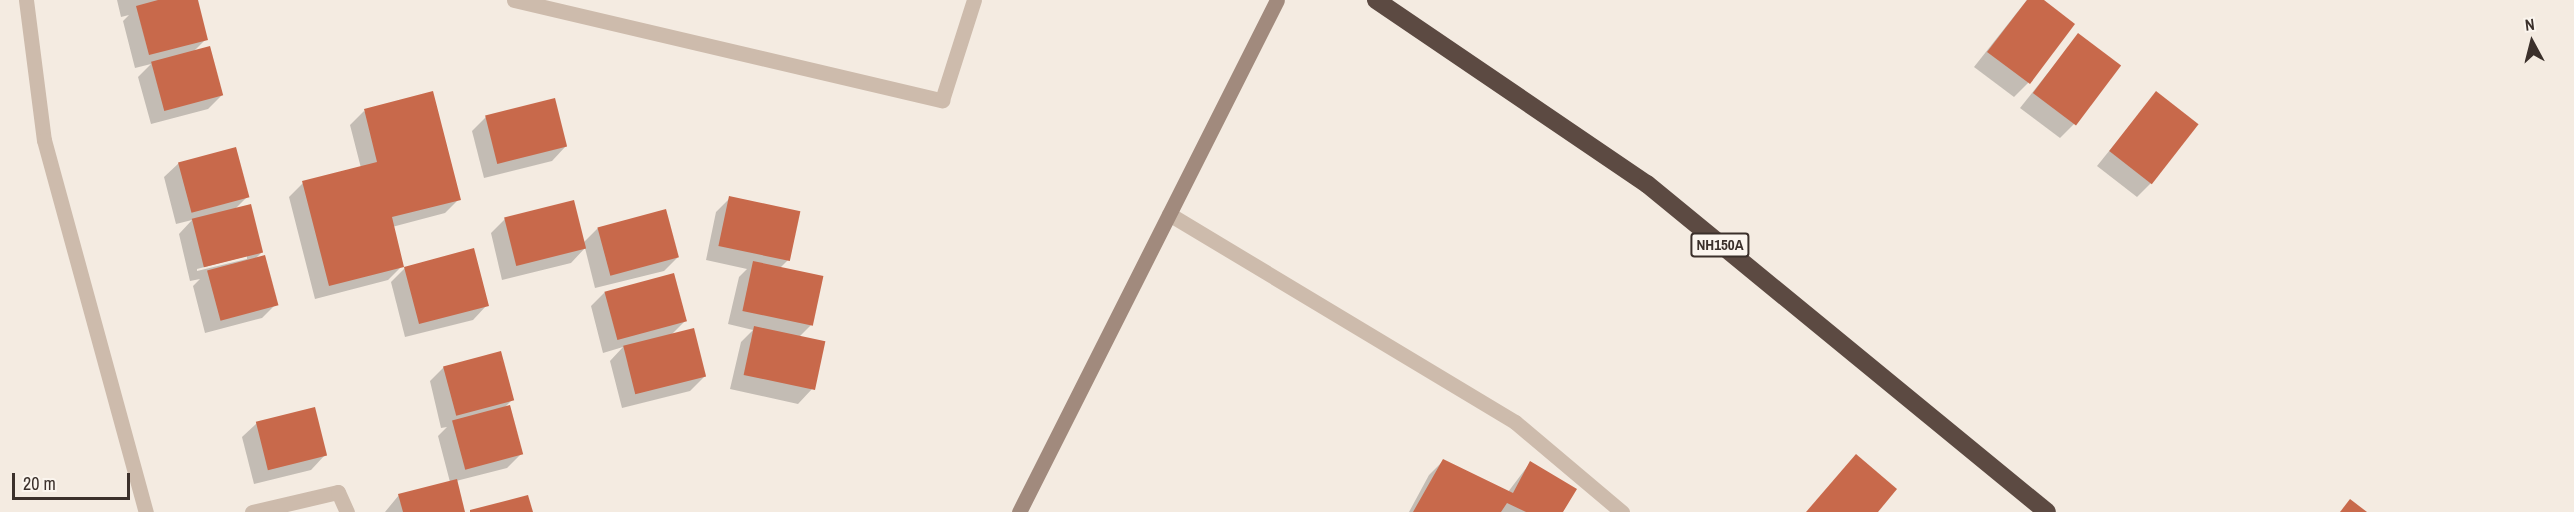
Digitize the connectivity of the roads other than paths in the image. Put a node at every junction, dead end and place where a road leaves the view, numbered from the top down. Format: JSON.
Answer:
{"nodes":[{"id":1,"x":26,"y":0,"type":"edge"},
{"id":2,"x":514,"y":0,"type":"edge"},
{"id":3,"x":974,"y":0,"type":"edge"},
{"id":4,"x":1277,"y":0,"type":"edge"},
{"id":5,"x":1376,"y":0,"type":"edge"},
{"id":6,"x":1169,"y":214,"type":"junction"},
{"id":7,"x":1608,"y":507,"type":"edge"},
{"id":8,"x":146,"y":512,"type":"edge"},
{"id":9,"x":252,"y":512,"type":"edge"},
{"id":10,"x":347,"y":512,"type":"edge"},
{"id":11,"x":1019,"y":512,"type":"edge"},
{"id":12,"x":1622,"y":512,"type":"edge"},
{"id":13,"x":2047,"y":512,"type":"edge"}],
"edges":[{"from":1,"to":8,"type":"street"},
{"from":2,"to":3,"type":"street"},
{"from":4,"to":6,"type":"street"},
{"from":5,"to":13,"type":"highway","number":"NH150A"},
{"from":6,"to":7,"type":"street"},
{"from":6,"to":11,"type":"street"},
{"from":7,"to":12,"type":"street"},
{"from":9,"to":10,"type":"street"}]}
